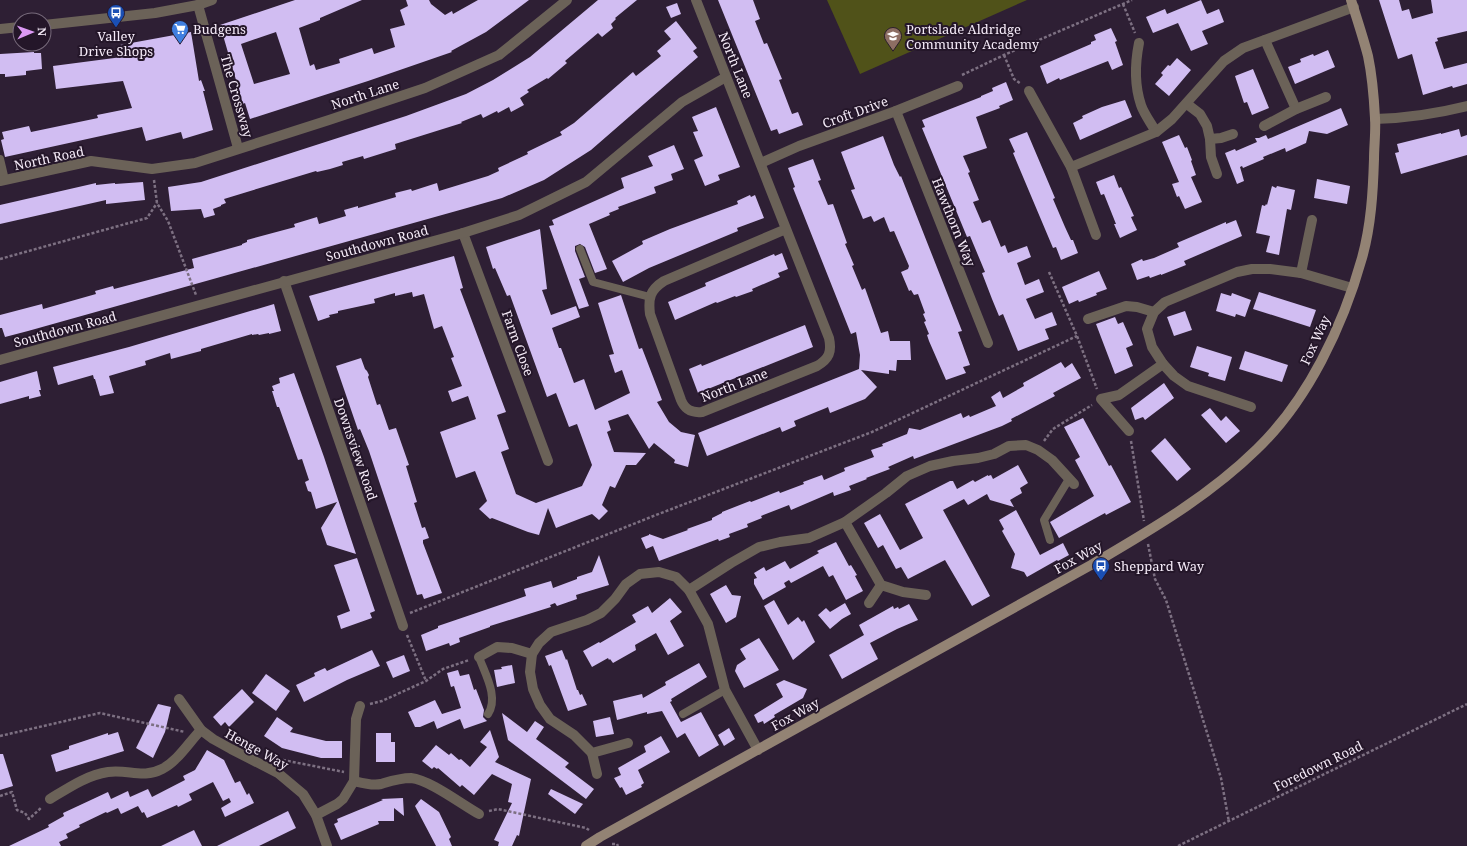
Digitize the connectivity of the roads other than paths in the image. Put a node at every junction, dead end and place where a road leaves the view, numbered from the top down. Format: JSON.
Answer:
{"nodes":[{"id":1,"x":212,"y":0,"type":"edge"},
{"id":2,"x":567,"y":0,"type":"edge"},
{"id":3,"x":696,"y":0,"type":"edge"},
{"id":4,"x":1353,"y":4,"type":"edge"},
{"id":5,"x":198,"y":5,"type":"junction"},
{"id":6,"x":52,"y":24,"type":"edge"},
{"id":7,"x":12,"y":28,"type":"edge"},
{"id":8,"x":0,"y":29,"type":"edge"},
{"id":9,"x":1265,"y":40,"type":"junction"},
{"id":10,"x":1138,"y":43,"type":"road end"},
{"id":11,"x":726,"y":77,"type":"junction"},
{"id":12,"x":958,"y":86,"type":"road end"},
{"id":13,"x":1029,"y":91,"type":"road end"},
{"id":14,"x":1326,"y":98,"type":"dead end"},
{"id":15,"x":1187,"y":104,"type":"junction"},
{"id":16,"x":1467,"y":106,"type":"edge"},
{"id":17,"x":1296,"y":109,"type":"junction"},
{"id":18,"x":896,"y":111,"type":"junction"},
{"id":19,"x":1375,"y":119,"type":"junction"},
{"id":20,"x":1264,"y":126,"type":"dead end"},
{"id":21,"x":1156,"y":132,"type":"junction"},
{"id":22,"x":1233,"y":134,"type":"dead end"},
{"id":23,"x":1210,"y":139,"type":"junction"},
{"id":24,"x":238,"y":148,"type":"junction"},
{"id":25,"x":0,"y":159,"type":"edge"},
{"id":26,"x":761,"y":163,"type":"junction"},
{"id":27,"x":1072,"y":167,"type":"junction"},
{"id":28,"x":152,"y":169,"type":"joint"},
{"id":29,"x":1217,"y":174,"type":"dead end"},
{"id":30,"x":2,"y":181,"type":"edge"},
{"id":31,"x":1312,"y":220,"type":"dead end"},
{"id":32,"x":786,"y":229,"type":"junction"},
{"id":33,"x":463,"y":233,"type":"junction"},
{"id":34,"x":1096,"y":235,"type":"dead end"},
{"id":35,"x":580,"y":249,"type":"dead end"},
{"id":36,"x":1301,"y":273,"type":"junction"},
{"id":37,"x":284,"y":281,"type":"junction"},
{"id":38,"x":1352,"y":288,"type":"junction"},
{"id":39,"x":650,"y":297,"type":"junction"},
{"id":40,"x":1154,"y":312,"type":"junction"},
{"id":41,"x":1088,"y":319,"type":"dead end"},
{"id":42,"x":988,"y":343,"type":"dead end"},
{"id":43,"x":0,"y":360,"type":"edge"},
{"id":44,"x":1163,"y":364,"type":"junction"},
{"id":45,"x":1251,"y":407,"type":"dead end"},
{"id":46,"x":1129,"y":431,"type":"road end"},
{"id":47,"x":548,"y":461,"type":"dead end"},
{"id":48,"x":1072,"y":481,"type":"joint"},
{"id":49,"x":845,"y":522,"type":"junction"},
{"id":50,"x":1050,"y":540,"type":"dead end"},
{"id":51,"x":881,"y":585,"type":"junction"},
{"id":52,"x":689,"y":590,"type":"junction"},
{"id":53,"x":926,"y":595,"type":"dead end"},
{"id":54,"x":869,"y":603,"type":"dead end"},
{"id":55,"x":402,"y":622,"type":"road end"},
{"id":56,"x":532,"y":654,"type":"junction"},
{"id":57,"x":479,"y":657,"type":"joint"},
{"id":58,"x":725,"y":690,"type":"junction"},
{"id":59,"x":179,"y":699,"type":"dead end"},
{"id":60,"x":360,"y":706,"type":"road end"},
{"id":61,"x":488,"y":714,"type":"dead end"},
{"id":62,"x":683,"y":714,"type":"dead end"},
{"id":63,"x":199,"y":732,"type":"junction"},
{"id":64,"x":628,"y":743,"type":"dead end"},
{"id":65,"x":758,"y":750,"type":"junction"},
{"id":66,"x":592,"y":753,"type":"junction"},
{"id":67,"x":597,"y":774,"type":"dead end"},
{"id":68,"x":354,"y":777,"type":"junction"},
{"id":69,"x":50,"y":799,"type":"road end"},
{"id":70,"x":479,"y":814,"type":"road end"},
{"id":71,"x":316,"y":815,"type":"junction"},
{"id":72,"x":324,"y":845,"type":"edge"},
{"id":73,"x":586,"y":846,"type":"edge"}],
"edges":[{"from":1,"to":5,"type":"street"},
{"from":2,"to":24,"type":"street","name":"North Lane"},
{"from":3,"to":11,"type":"street","name":"North Lane"},
{"from":4,"to":9,"type":"street"},
{"from":4,"to":19,"type":"street","name":"Fox Way"},
{"from":5,"to":6,"type":"street"},
{"from":5,"to":24,"type":"street","name":"The Crossway"},
{"from":7,"to":8,"type":"street"},
{"from":9,"to":15,"type":"street"},
{"from":9,"to":17,"type":"street"},
{"from":10,"to":21,"type":"street"},
{"from":11,"to":26,"type":"street","name":"North Lane"},
{"from":11,"to":33,"type":"street","name":"Southdown Road"},
{"from":12,"to":18,"type":"street","name":"Croft Drive"},
{"from":13,"to":27,"type":"street"},
{"from":14,"to":17,"type":"street"},
{"from":15,"to":21,"type":"street"},
{"from":15,"to":23,"type":"street"},
{"from":16,"to":19,"type":"street"},
{"from":17,"to":20,"type":"street"},
{"from":18,"to":26,"type":"street","name":"Croft Drive"},
{"from":18,"to":42,"type":"street","name":"Hawthorn Way"},
{"from":19,"to":38,"type":"street","name":"Fox Way"},
{"from":21,"to":27,"type":"street"},
{"from":22,"to":23,"type":"street"},
{"from":23,"to":29,"type":"street"},
{"from":24,"to":28,"type":"street","name":"North Lane"},
{"from":25,"to":30,"type":"lane"},
{"from":26,"to":32,"type":"street","name":"North Lane"},
{"from":27,"to":34,"type":"street"},
{"from":28,"to":30,"type":"street","name":"North Road"},
{"from":31,"to":36,"type":"street"},
{"from":32,"to":39,"type":"street"},
{"from":32,"to":39,"type":"street","name":"North Lane"},
{"from":33,"to":37,"type":"street","name":"Southdown Road"},
{"from":33,"to":47,"type":"street","name":"Farm Close"},
{"from":35,"to":39,"type":"lane"},
{"from":36,"to":38,"type":"street"},
{"from":36,"to":40,"type":"street"},
{"from":37,"to":43,"type":"street","name":"Southdown Road"},
{"from":37,"to":55,"type":"street","name":"Downsview Road"},
{"from":38,"to":65,"type":"street","name":"Fox Way"},
{"from":40,"to":41,"type":"street"},
{"from":40,"to":44,"type":"street"},
{"from":44,"to":45,"type":"street"},
{"from":44,"to":46,"type":"street"},
{"from":48,"to":49,"type":"street"},
{"from":48,"to":50,"type":"lane"},
{"from":49,"to":51,"type":"street"},
{"from":49,"to":52,"type":"street"},
{"from":51,"to":53,"type":"street"},
{"from":51,"to":54,"type":"street"},
{"from":52,"to":56,"type":"street"},
{"from":52,"to":58,"type":"street"},
{"from":56,"to":57,"type":"street"},
{"from":56,"to":66,"type":"street"},
{"from":57,"to":61,"type":"lane"},
{"from":58,"to":62,"type":"lane"},
{"from":58,"to":65,"type":"street"},
{"from":59,"to":63,"type":"street","name":"Henge Way"},
{"from":60,"to":68,"type":"street"},
{"from":63,"to":69,"type":"street"},
{"from":63,"to":71,"type":"street","name":"Henge Way"},
{"from":64,"to":66,"type":"street"},
{"from":65,"to":73,"type":"street","name":"Fox Way"},
{"from":66,"to":67,"type":"street"},
{"from":68,"to":70,"type":"street"},
{"from":68,"to":71,"type":"street"},
{"from":71,"to":72,"type":"street","name":"Henge Way"}]}
